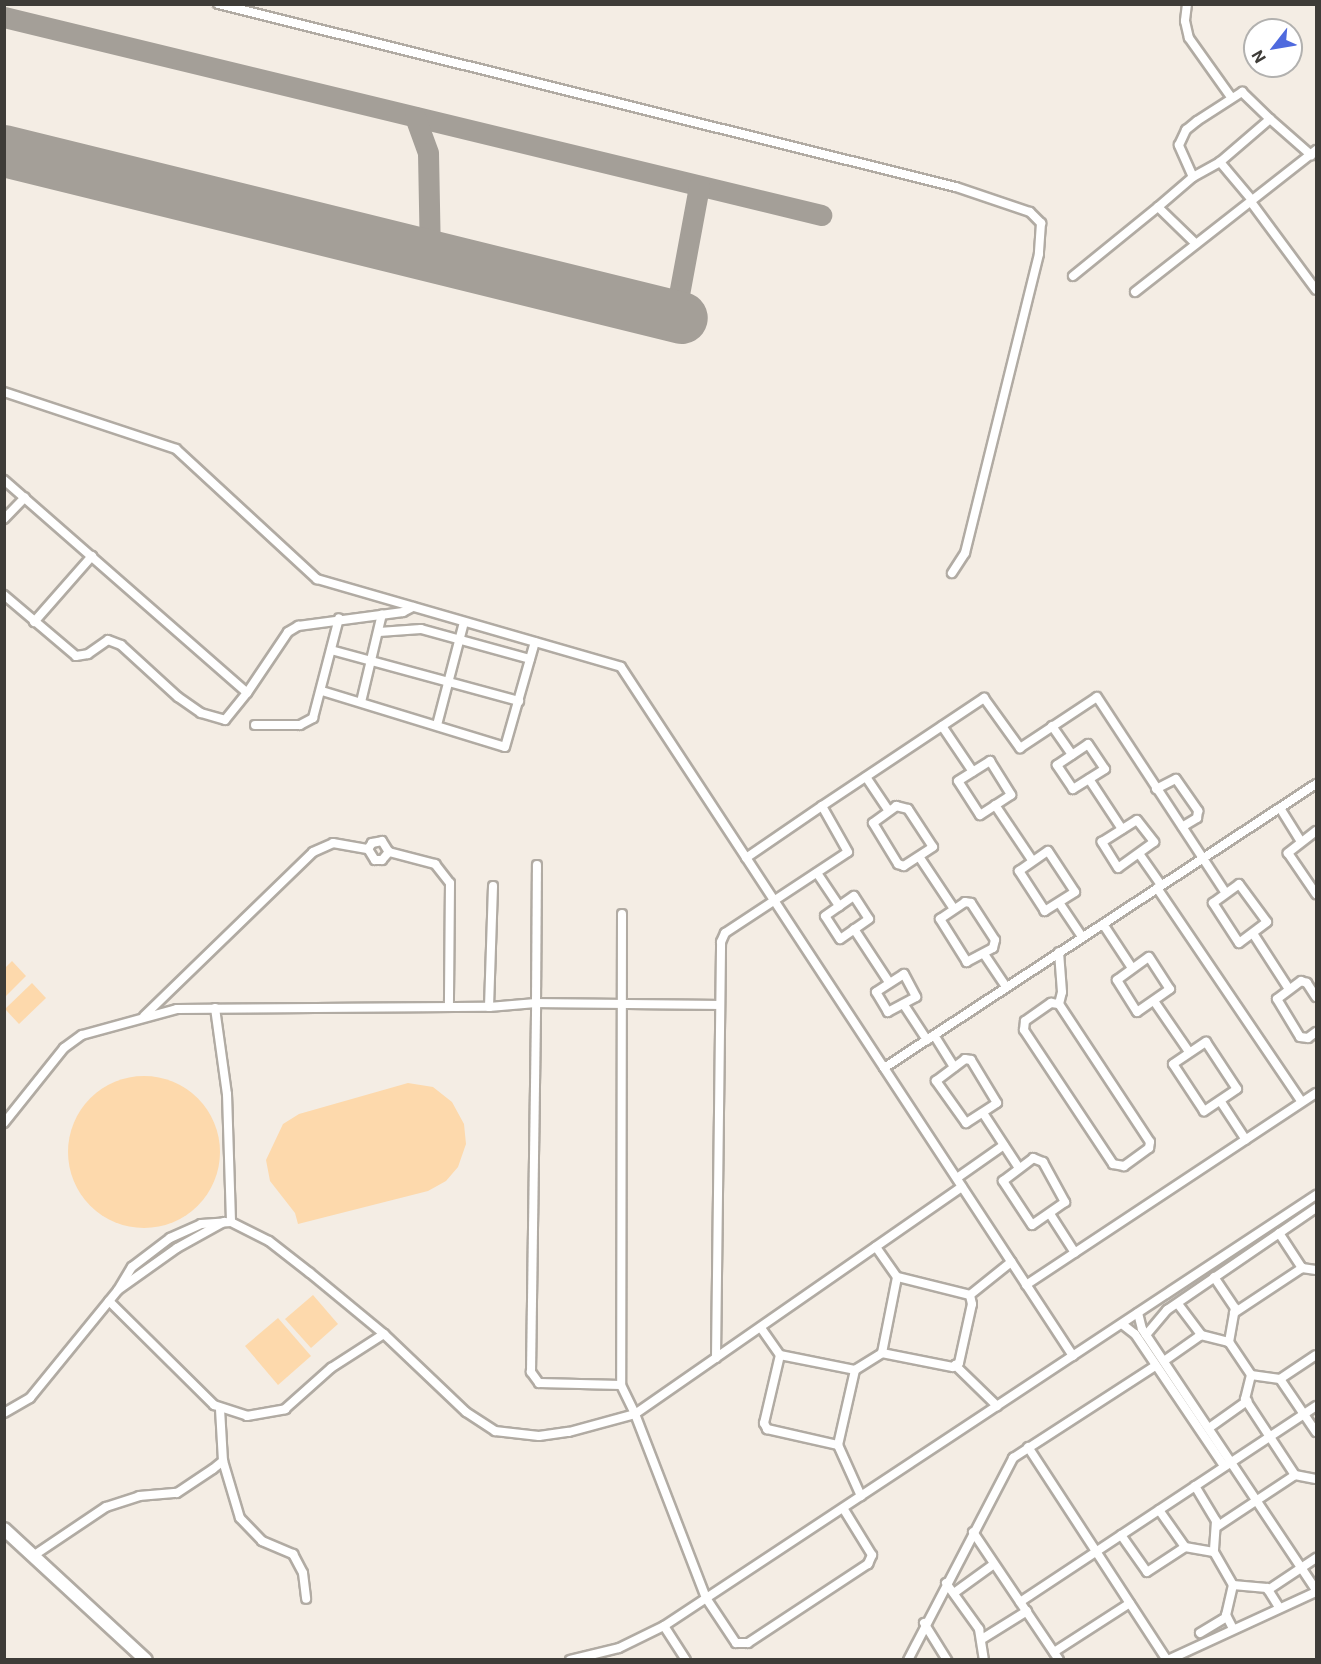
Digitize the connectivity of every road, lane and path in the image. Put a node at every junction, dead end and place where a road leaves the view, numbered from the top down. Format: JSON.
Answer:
{"nodes":[{"id":1,"x":218,"y":4,"type":"edge"},
{"id":2,"x":1187,"y":4,"type":"edge"},
{"id":3,"x":1231,"y":97,"type":"junction"},
{"id":4,"x":1270,"y":119,"type":"junction"},
{"id":5,"x":1314,"y":152,"type":"edge"},
{"id":6,"x":1220,"y":162,"type":"junction"},
{"id":7,"x":1193,"y":177,"type":"junction"},
{"id":8,"x":1251,"y":201,"type":"junction"},
{"id":9,"x":1158,"y":207,"type":"junction"},
{"id":10,"x":1196,"y":244,"type":"junction"},
{"id":11,"x":1073,"y":276,"type":"dead end"},
{"id":12,"x":1317,"y":290,"type":"edge"},
{"id":13,"x":1135,"y":292,"type":"dead end"},
{"id":14,"x":4,"y":392,"type":"edge"},
{"id":15,"x":4,"y":480,"type":"edge"},
{"id":16,"x":25,"y":497,"type":"junction"},
{"id":17,"x":4,"y":519,"type":"edge"},
{"id":18,"x":92,"y":556,"type":"junction"},
{"id":19,"x":952,"y":573,"type":"dead end"},
{"id":20,"x":4,"y":596,"type":"edge"},
{"id":21,"x":413,"y":607,"type":"junction"},
{"id":22,"x":382,"y":614,"type":"junction"},
{"id":23,"x":339,"y":618,"type":"junction"},
{"id":24,"x":34,"y":622,"type":"junction"},
{"id":25,"x":464,"y":622,"type":"junction"},
{"id":26,"x":378,"y":632,"type":"junction"},
{"id":27,"x":460,"y":638,"type":"junction"},
{"id":28,"x":535,"y":642,"type":"junction"},
{"id":29,"x":332,"y":650,"type":"junction"},
{"id":30,"x":530,"y":659,"type":"junction"},
{"id":31,"x":372,"y":660,"type":"junction"},
{"id":32,"x":447,"y":681,"type":"junction"},
{"id":33,"x":322,"y":691,"type":"junction"},
{"id":34,"x":248,"y":693,"type":"junction"},
{"id":35,"x":519,"y":701,"type":"junction"},
{"id":36,"x":361,"y":702,"type":"junction"},
{"id":37,"x":255,"y":725,"type":"dead end"},
{"id":38,"x":437,"y":725,"type":"junction"},
{"id":39,"x":942,"y":726,"type":"junction"},
{"id":40,"x":1052,"y":726,"type":"junction"},
{"id":41,"x":1072,"y":755,"type":"junction"},
{"id":42,"x":973,"y":772,"type":"junction"},
{"id":43,"x":866,"y":777,"type":"junction"},
{"id":44,"x":1089,"y":779,"type":"junction"},
{"id":45,"x":1317,"y":784,"type":"edge"},
{"id":46,"x":1156,"y":789,"type":"junction"},
{"id":47,"x":995,"y":805,"type":"junction"},
{"id":48,"x":822,"y":806,"type":"junction"},
{"id":49,"x":1280,"y":808,"type":"junction"},
{"id":50,"x":888,"y":810,"type":"junction"},
{"id":51,"x":1182,"y":827,"type":"junction"},
{"id":52,"x":1122,"y":829,"type":"junction"},
{"id":53,"x":1317,"y":831,"type":"edge"},
{"id":54,"x":1301,"y":841,"type":"junction"},
{"id":55,"x":368,"y":849,"type":"junction"},
{"id":56,"x":388,"y":852,"type":"junction"},
{"id":57,"x":1140,"y":855,"type":"junction"},
{"id":58,"x":1202,"y":857,"type":"junction"},
{"id":59,"x":746,"y":858,"type":"junction"},
{"id":60,"x":920,"y":858,"type":"junction"},
{"id":61,"x":1032,"y":860,"type":"junction"},
{"id":62,"x":537,"y":865,"type":"dead end"},
{"id":63,"x":817,"y":873,"type":"junction"},
{"id":64,"x":493,"y":886,"type":"dead end"},
{"id":65,"x":1159,"y":887,"type":"junction"},
{"id":66,"x":1225,"y":892,"type":"junction"},
{"id":67,"x":1317,"y":894,"type":"edge"},
{"id":68,"x":775,"y":903,"type":"junction"},
{"id":69,"x":1060,"y":904,"type":"junction"},
{"id":70,"x":839,"y":906,"type":"junction"},
{"id":71,"x":954,"y":909,"type":"junction"},
{"id":72,"x":622,"y":914,"type":"dead end"},
{"id":73,"x":1103,"y":924,"type":"junction"},
{"id":74,"x":854,"y":929,"type":"junction"},
{"id":75,"x":1254,"y":935,"type":"junction"},
{"id":76,"x":1082,"y":937,"type":"junction"},
{"id":77,"x":1059,"y":952,"type":"junction"},
{"id":78,"x":984,"y":954,"type":"junction"},
{"id":79,"x":1132,"y":968,"type":"junction"},
{"id":80,"x":889,"y":982,"type":"junction"},
{"id":81,"x":1006,"y":987,"type":"junction"},
{"id":82,"x":1289,"y":989,"type":"junction"},
{"id":83,"x":1317,"y":997,"type":"edge"},
{"id":84,"x":1154,"y":1001,"type":"junction"},
{"id":85,"x":536,"y":1003,"type":"junction"},
{"id":86,"x":622,"y":1003,"type":"junction"},
{"id":87,"x":1059,"y":1004,"type":"junction"},
{"id":88,"x":719,"y":1005,"type":"junction"},
{"id":89,"x":904,"y":1005,"type":"junction"},
{"id":90,"x":449,"y":1007,"type":"junction"},
{"id":91,"x":489,"y":1007,"type":"junction"},
{"id":92,"x":215,"y":1008,"type":"junction"},
{"id":93,"x":144,"y":1017,"type":"junction"},
{"id":94,"x":1317,"y":1032,"type":"edge"},
{"id":95,"x":930,"y":1037,"type":"junction"},
{"id":96,"x":1189,"y":1052,"type":"junction"},
{"id":97,"x":954,"y":1067,"type":"junction"},
{"id":98,"x":884,"y":1068,"type":"junction"},
{"id":99,"x":1317,"y":1093,"type":"edge"},
{"id":100,"x":1221,"y":1101,"type":"junction"},
{"id":101,"x":1302,"y":1102,"type":"junction"},
{"id":102,"x":983,"y":1113,"type":"junction"},
{"id":103,"x":4,"y":1123,"type":"edge"},
{"id":104,"x":1246,"y":1140,"type":"junction"},
{"id":105,"x":1004,"y":1145,"type":"junction"},
{"id":106,"x":1019,"y":1168,"type":"junction"},
{"id":107,"x":957,"y":1178,"type":"junction"},
{"id":108,"x":962,"y":1187,"type":"junction"},
{"id":109,"x":1317,"y":1195,"type":"edge"},
{"id":110,"x":1316,"y":1209,"type":"edge"},
{"id":111,"x":1050,"y":1214,"type":"junction"},
{"id":112,"x":227,"y":1222,"type":"junction"},
{"id":113,"x":1279,"y":1233,"type":"junction"},
{"id":114,"x":876,"y":1247,"type":"junction"},
{"id":115,"x":1075,"y":1253,"type":"junction"},
{"id":116,"x":1011,"y":1262,"type":"junction"},
{"id":117,"x":1302,"y":1268,"type":"junction"},
{"id":118,"x":1317,"y":1270,"type":"edge"},
{"id":119,"x":897,"y":1277,"type":"junction"},
{"id":120,"x":1214,"y":1277,"type":"junction"},
{"id":121,"x":1026,"y":1285,"type":"junction"},
{"id":122,"x":970,"y":1295,"type":"junction"},
{"id":123,"x":109,"y":1300,"type":"junction"},
{"id":124,"x":1178,"y":1304,"type":"junction"},
{"id":125,"x":1138,"y":1313,"type":"junction"},
{"id":126,"x":1234,"y":1313,"type":"junction"},
{"id":127,"x":1122,"y":1324,"type":"junction"},
{"id":128,"x":761,"y":1328,"type":"junction"},
{"id":129,"x":384,"y":1334,"type":"junction"},
{"id":130,"x":1146,"y":1335,"type":"junction"},
{"id":131,"x":1201,"y":1335,"type":"junction"},
{"id":132,"x":1229,"y":1342,"type":"junction"},
{"id":133,"x":882,"y":1353,"type":"junction"},
{"id":134,"x":780,"y":1355,"type":"junction"},
{"id":135,"x":1317,"y":1355,"type":"edge"},
{"id":136,"x":1073,"y":1356,"type":"junction"},
{"id":137,"x":716,"y":1358,"type":"junction"},
{"id":138,"x":1160,"y":1364,"type":"junction"},
{"id":139,"x":955,"y":1365,"type":"junction"},
{"id":140,"x":855,"y":1370,"type":"junction"},
{"id":141,"x":1251,"y":1375,"type":"junction"},
{"id":142,"x":1280,"y":1378,"type":"junction"},
{"id":143,"x":621,"y":1385,"type":"junction"},
{"id":144,"x":1247,"y":1401,"type":"junction"},
{"id":145,"x":997,"y":1406,"type":"junction"},
{"id":146,"x":1317,"y":1406,"type":"edge"},
{"id":147,"x":220,"y":1409,"type":"junction"},
{"id":148,"x":4,"y":1413,"type":"edge"},
{"id":149,"x":635,"y":1414,"type":"junction"},
{"id":150,"x":1304,"y":1414,"type":"junction"},
{"id":151,"x":1209,"y":1428,"type":"junction"},
{"id":152,"x":1317,"y":1432,"type":"edge"},
{"id":153,"x":1269,"y":1437,"type":"junction"},
{"id":154,"x":838,"y":1445,"type":"junction"},
{"id":155,"x":1028,"y":1447,"type":"junction"},
{"id":156,"x":223,"y":1461,"type":"junction"},
{"id":157,"x":1228,"y":1464,"type":"junction"},
{"id":158,"x":1294,"y":1475,"type":"junction"},
{"id":159,"x":1317,"y":1479,"type":"edge"},
{"id":160,"x":1195,"y":1486,"type":"junction"},
{"id":161,"x":861,"y":1496,"type":"junction"},
{"id":162,"x":1256,"y":1502,"type":"junction"},
{"id":163,"x":843,"y":1508,"type":"junction"},
{"id":164,"x":1159,"y":1510,"type":"junction"},
{"id":165,"x":1218,"y":1526,"type":"junction"},
{"id":166,"x":4,"y":1528,"type":"edge"},
{"id":167,"x":973,"y":1532,"type":"junction"},
{"id":168,"x":1121,"y":1535,"type":"junction"},
{"id":169,"x":1185,"y":1546,"type":"junction"},
{"id":170,"x":1096,"y":1551,"type":"junction"},
{"id":171,"x":1214,"y":1552,"type":"junction"},
{"id":172,"x":33,"y":1556,"type":"junction"},
{"id":173,"x":1317,"y":1558,"type":"edge"},
{"id":174,"x":994,"y":1564,"type":"junction"},
{"id":175,"x":1302,"y":1567,"type":"junction"},
{"id":176,"x":946,"y":1583,"type":"junction"},
{"id":177,"x":1233,"y":1585,"type":"junction"},
{"id":178,"x":1268,"y":1590,"type":"junction"},
{"id":179,"x":1317,"y":1591,"type":"edge"},
{"id":180,"x":954,"y":1593,"type":"junction"},
{"id":181,"x":706,"y":1598,"type":"junction"},
{"id":182,"x":306,"y":1599,"type":"dead end"},
{"id":183,"x":1020,"y":1602,"type":"junction"},
{"id":184,"x":1130,"y":1603,"type":"junction"},
{"id":185,"x":1279,"y":1607,"type":"junction"},
{"id":186,"x":1027,"y":1611,"type":"junction"},
{"id":187,"x":1227,"y":1617,"type":"junction"},
{"id":188,"x":924,"y":1623,"type":"junction"},
{"id":189,"x":664,"y":1626,"type":"junction"},
{"id":190,"x":1233,"y":1629,"type":"junction"},
{"id":191,"x":1200,"y":1633,"type":"dead end"},
{"id":192,"x":982,"y":1639,"type":"junction"},
{"id":193,"x":619,"y":1648,"type":"junction"},
{"id":194,"x":1057,"y":1656,"type":"edge"},
{"id":195,"x":146,"y":1659,"type":"edge"},
{"id":196,"x":570,"y":1659,"type":"edge"},
{"id":197,"x":617,"y":1659,"type":"edge"},
{"id":198,"x":686,"y":1659,"type":"edge"},
{"id":199,"x":908,"y":1659,"type":"edge"},
{"id":200,"x":947,"y":1659,"type":"edge"},
{"id":201,"x":984,"y":1659,"type":"edge"},
{"id":202,"x":1168,"y":1659,"type":"edge"}],
"edges":[{"from":1,"to":19,"type":"street"},
{"from":2,"to":3,"type":"street"},
{"from":3,"to":4,"type":"street"},
{"from":3,"to":7,"type":"street"},
{"from":4,"to":5,"type":"street"},
{"from":4,"to":6,"type":"street"},
{"from":5,"to":8,"type":"street"},
{"from":6,"to":7,"type":"street"},
{"from":6,"to":8,"type":"street"},
{"from":7,"to":9,"type":"street"},
{"from":8,"to":10,"type":"street"},
{"from":8,"to":12,"type":"street"},
{"from":9,"to":10,"type":"street"},
{"from":9,"to":11,"type":"street"},
{"from":10,"to":13,"type":"street"},
{"from":14,"to":21,"type":"street"},
{"from":15,"to":16,"type":"street"},
{"from":16,"to":17,"type":"street"},
{"from":16,"to":18,"type":"street"},
{"from":18,"to":24,"type":"street"},
{"from":18,"to":34,"type":"street"},
{"from":20,"to":24,"type":"street"},
{"from":21,"to":22,"type":"street"},
{"from":21,"to":25,"type":"street"},
{"from":22,"to":23,"type":"street"},
{"from":22,"to":26,"type":"street"},
{"from":23,"to":29,"type":"street"},
{"from":23,"to":34,"type":"street"},
{"from":24,"to":34,"type":"street"},
{"from":25,"to":27,"type":"street"},
{"from":25,"to":28,"type":"street"},
{"from":26,"to":27,"type":"street"},
{"from":26,"to":31,"type":"street"},
{"from":27,"to":30,"type":"street"},
{"from":27,"to":32,"type":"street"},
{"from":28,"to":30,"type":"street"},
{"from":28,"to":59,"type":"street"},
{"from":29,"to":31,"type":"street"},
{"from":29,"to":33,"type":"street"},
{"from":30,"to":35,"type":"street"},
{"from":31,"to":32,"type":"street"},
{"from":31,"to":36,"type":"street"},
{"from":32,"to":35,"type":"street"},
{"from":32,"to":38,"type":"street"},
{"from":33,"to":36,"type":"street"},
{"from":33,"to":37,"type":"street"},
{"from":35,"to":38,"type":"street"},
{"from":36,"to":38,"type":"street"},
{"from":39,"to":40,"type":"street"},
{"from":39,"to":42,"type":"street"},
{"from":39,"to":43,"type":"street"},
{"from":40,"to":41,"type":"street"},
{"from":40,"to":46,"type":"street"},
{"from":41,"to":44,"type":"street"},
{"from":41,"to":44,"type":"street"},
{"from":42,"to":47,"type":"street"},
{"from":42,"to":47,"type":"street"},
{"from":43,"to":48,"type":"street"},
{"from":43,"to":50,"type":"street"},
{"from":44,"to":52,"type":"street"},
{"from":45,"to":49,"type":"street"},
{"from":46,"to":51,"type":"street"},
{"from":46,"to":51,"type":"street"},
{"from":47,"to":61,"type":"street"},
{"from":48,"to":59,"type":"street"},
{"from":48,"to":63,"type":"street"},
{"from":49,"to":54,"type":"street"},
{"from":49,"to":58,"type":"street"},
{"from":50,"to":60,"type":"street"},
{"from":50,"to":60,"type":"street"},
{"from":51,"to":58,"type":"street"},
{"from":52,"to":57,"type":"street"},
{"from":52,"to":57,"type":"street"},
{"from":53,"to":54,"type":"street"},
{"from":54,"to":67,"type":"street"},
{"from":55,"to":56,"type":"street"},
{"from":55,"to":56,"type":"street"},
{"from":55,"to":93,"type":"street"},
{"from":56,"to":90,"type":"street"},
{"from":57,"to":65,"type":"street"},
{"from":58,"to":65,"type":"street"},
{"from":58,"to":66,"type":"street"},
{"from":59,"to":68,"type":"street"},
{"from":60,"to":71,"type":"street"},
{"from":61,"to":69,"type":"street"},
{"from":61,"to":69,"type":"street"},
{"from":62,"to":85,"type":"street"},
{"from":63,"to":68,"type":"street"},
{"from":63,"to":70,"type":"street"},
{"from":64,"to":91,"type":"street"},
{"from":65,"to":73,"type":"street"},
{"from":65,"to":101,"type":"street"},
{"from":66,"to":75,"type":"street"},
{"from":66,"to":75,"type":"street"},
{"from":68,"to":88,"type":"street"},
{"from":68,"to":98,"type":"street"},
{"from":69,"to":76,"type":"street"},
{"from":70,"to":74,"type":"street"},
{"from":70,"to":74,"type":"street"},
{"from":71,"to":78,"type":"street"},
{"from":71,"to":78,"type":"street"},
{"from":72,"to":86,"type":"street"},
{"from":73,"to":76,"type":"street"},
{"from":73,"to":79,"type":"street"},
{"from":74,"to":80,"type":"street"},
{"from":75,"to":82,"type":"street"},
{"from":76,"to":77,"type":"street"},
{"from":77,"to":81,"type":"street"},
{"from":77,"to":87,"type":"street"},
{"from":78,"to":81,"type":"street"},
{"from":79,"to":84,"type":"street"},
{"from":79,"to":84,"type":"street"},
{"from":80,"to":89,"type":"street"},
{"from":80,"to":89,"type":"street"},
{"from":81,"to":95,"type":"street"},
{"from":82,"to":83,"type":"street"},
{"from":82,"to":94,"type":"street"},
{"from":84,"to":96,"type":"street"},
{"from":85,"to":86,"type":"street"},
{"from":85,"to":91,"type":"street"},
{"from":85,"to":143,"type":"street"},
{"from":86,"to":88,"type":"street"},
{"from":86,"to":143,"type":"street"},
{"from":87,"to":87,"type":"street"},
{"from":88,"to":137,"type":"street"},
{"from":89,"to":95,"type":"street"},
{"from":90,"to":91,"type":"street"},
{"from":90,"to":92,"type":"street"},
{"from":92,"to":93,"type":"street"},
{"from":92,"to":112,"type":"street"},
{"from":93,"to":103,"type":"street"},
{"from":95,"to":97,"type":"street"},
{"from":95,"to":98,"type":"street"},
{"from":96,"to":100,"type":"street"},
{"from":96,"to":100,"type":"street"},
{"from":97,"to":102,"type":"street"},
{"from":97,"to":102,"type":"street"},
{"from":98,"to":107,"type":"street"},
{"from":99,"to":101,"type":"street"},
{"from":100,"to":104,"type":"street"},
{"from":101,"to":104,"type":"street"},
{"from":102,"to":105,"type":"street"},
{"from":104,"to":115,"type":"street"},
{"from":105,"to":106,"type":"street"},
{"from":105,"to":107,"type":"street"},
{"from":106,"to":111,"type":"street"},
{"from":106,"to":111,"type":"street"},
{"from":107,"to":108,"type":"street"},
{"from":108,"to":114,"type":"street"},
{"from":108,"to":116,"type":"street"},
{"from":109,"to":125,"type":"street"},
{"from":110,"to":113,"type":"street"},
{"from":111,"to":115,"type":"street"},
{"from":112,"to":123,"type":"street"},
{"from":112,"to":129,"type":"street"},
{"from":113,"to":117,"type":"street"},
{"from":113,"to":120,"type":"street"},
{"from":114,"to":119,"type":"street"},
{"from":114,"to":128,"type":"street"},
{"from":115,"to":121,"type":"street"},
{"from":116,"to":121,"type":"street"},
{"from":116,"to":122,"type":"street"},
{"from":117,"to":118,"type":"street"},
{"from":117,"to":126,"type":"street"},
{"from":119,"to":122,"type":"street"},
{"from":119,"to":133,"type":"street"},
{"from":120,"to":124,"type":"street"},
{"from":120,"to":126,"type":"street"},
{"from":121,"to":136,"type":"street"},
{"from":122,"to":139,"type":"street"},
{"from":123,"to":147,"type":"street"},
{"from":123,"to":148,"type":"street"},
{"from":124,"to":130,"type":"street"},
{"from":124,"to":131,"type":"street"},
{"from":125,"to":127,"type":"street"},
{"from":125,"to":130,"type":"street"},
{"from":126,"to":132,"type":"street"},
{"from":127,"to":136,"type":"street"},
{"from":127,"to":138,"type":"street"},
{"from":128,"to":134,"type":"street"},
{"from":128,"to":137,"type":"street"},
{"from":129,"to":147,"type":"street"},
{"from":129,"to":149,"type":"street"},
{"from":130,"to":138,"type":"street"},
{"from":131,"to":132,"type":"street"},
{"from":131,"to":138,"type":"street"},
{"from":132,"to":141,"type":"street"},
{"from":133,"to":139,"type":"street"},
{"from":133,"to":140,"type":"street"},
{"from":134,"to":140,"type":"street"},
{"from":134,"to":154,"type":"street"},
{"from":135,"to":142,"type":"street"},
{"from":136,"to":145,"type":"street"},
{"from":137,"to":149,"type":"street"},
{"from":138,"to":151,"type":"street"},
{"from":138,"to":155,"type":"street"},
{"from":138,"to":157,"type":"street"},
{"from":139,"to":145,"type":"street"},
{"from":140,"to":154,"type":"street"},
{"from":141,"to":142,"type":"street"},
{"from":141,"to":144,"type":"street"},
{"from":142,"to":150,"type":"street"},
{"from":143,"to":149,"type":"street"},
{"from":144,"to":151,"type":"street"},
{"from":144,"to":153,"type":"street"},
{"from":145,"to":161,"type":"street"},
{"from":146,"to":150,"type":"street"},
{"from":147,"to":156,"type":"street"},
{"from":149,"to":181,"type":"street"},
{"from":150,"to":152,"type":"street"},
{"from":150,"to":153,"type":"street"},
{"from":151,"to":157,"type":"street"},
{"from":153,"to":157,"type":"street"},
{"from":153,"to":158,"type":"street"},
{"from":154,"to":161,"type":"street"},
{"from":155,"to":167,"type":"street"},
{"from":155,"to":170,"type":"street"},
{"from":156,"to":172,"type":"street"},
{"from":156,"to":182,"type":"street"},
{"from":157,"to":160,"type":"street"},
{"from":157,"to":162,"type":"street"},
{"from":158,"to":159,"type":"street"},
{"from":158,"to":162,"type":"street"},
{"from":160,"to":164,"type":"street"},
{"from":160,"to":165,"type":"street"},
{"from":161,"to":163,"type":"street"},
{"from":162,"to":165,"type":"street"},
{"from":162,"to":175,"type":"street"},
{"from":163,"to":181,"type":"street"},
{"from":163,"to":181,"type":"street"},
{"from":164,"to":168,"type":"street"},
{"from":164,"to":169,"type":"street"},
{"from":165,"to":171,"type":"street"},
{"from":166,"to":172,"type":"street"},
{"from":167,"to":174,"type":"street"},
{"from":167,"to":176,"type":"street"},
{"from":168,"to":169,"type":"street"},
{"from":168,"to":170,"type":"street"},
{"from":169,"to":171,"type":"street"},
{"from":170,"to":183,"type":"street"},
{"from":170,"to":184,"type":"street"},
{"from":171,"to":177,"type":"street"},
{"from":172,"to":195,"type":"street"},
{"from":173,"to":175,"type":"street"},
{"from":174,"to":180,"type":"street"},
{"from":174,"to":183,"type":"street"},
{"from":175,"to":178,"type":"street"},
{"from":175,"to":179,"type":"street"},
{"from":176,"to":180,"type":"street"},
{"from":176,"to":188,"type":"street"},
{"from":177,"to":178,"type":"street"},
{"from":177,"to":187,"type":"street"},
{"from":178,"to":185,"type":"street"},
{"from":179,"to":185,"type":"street"},
{"from":180,"to":192,"type":"street"},
{"from":181,"to":189,"type":"street"},
{"from":183,"to":186,"type":"street"},
{"from":184,"to":194,"type":"street"},
{"from":184,"to":202,"type":"street"},
{"from":185,"to":190,"type":"street"},
{"from":186,"to":192,"type":"street"},
{"from":186,"to":194,"type":"street"},
{"from":187,"to":190,"type":"street"},
{"from":187,"to":191,"type":"street"},
{"from":188,"to":199,"type":"street"},
{"from":188,"to":200,"type":"street"},
{"from":189,"to":193,"type":"street"},
{"from":189,"to":198,"type":"street"},
{"from":190,"to":202,"type":"street"},
{"from":192,"to":201,"type":"street"},
{"from":193,"to":196,"type":"street"},
{"from":193,"to":197,"type":"street"}]}
